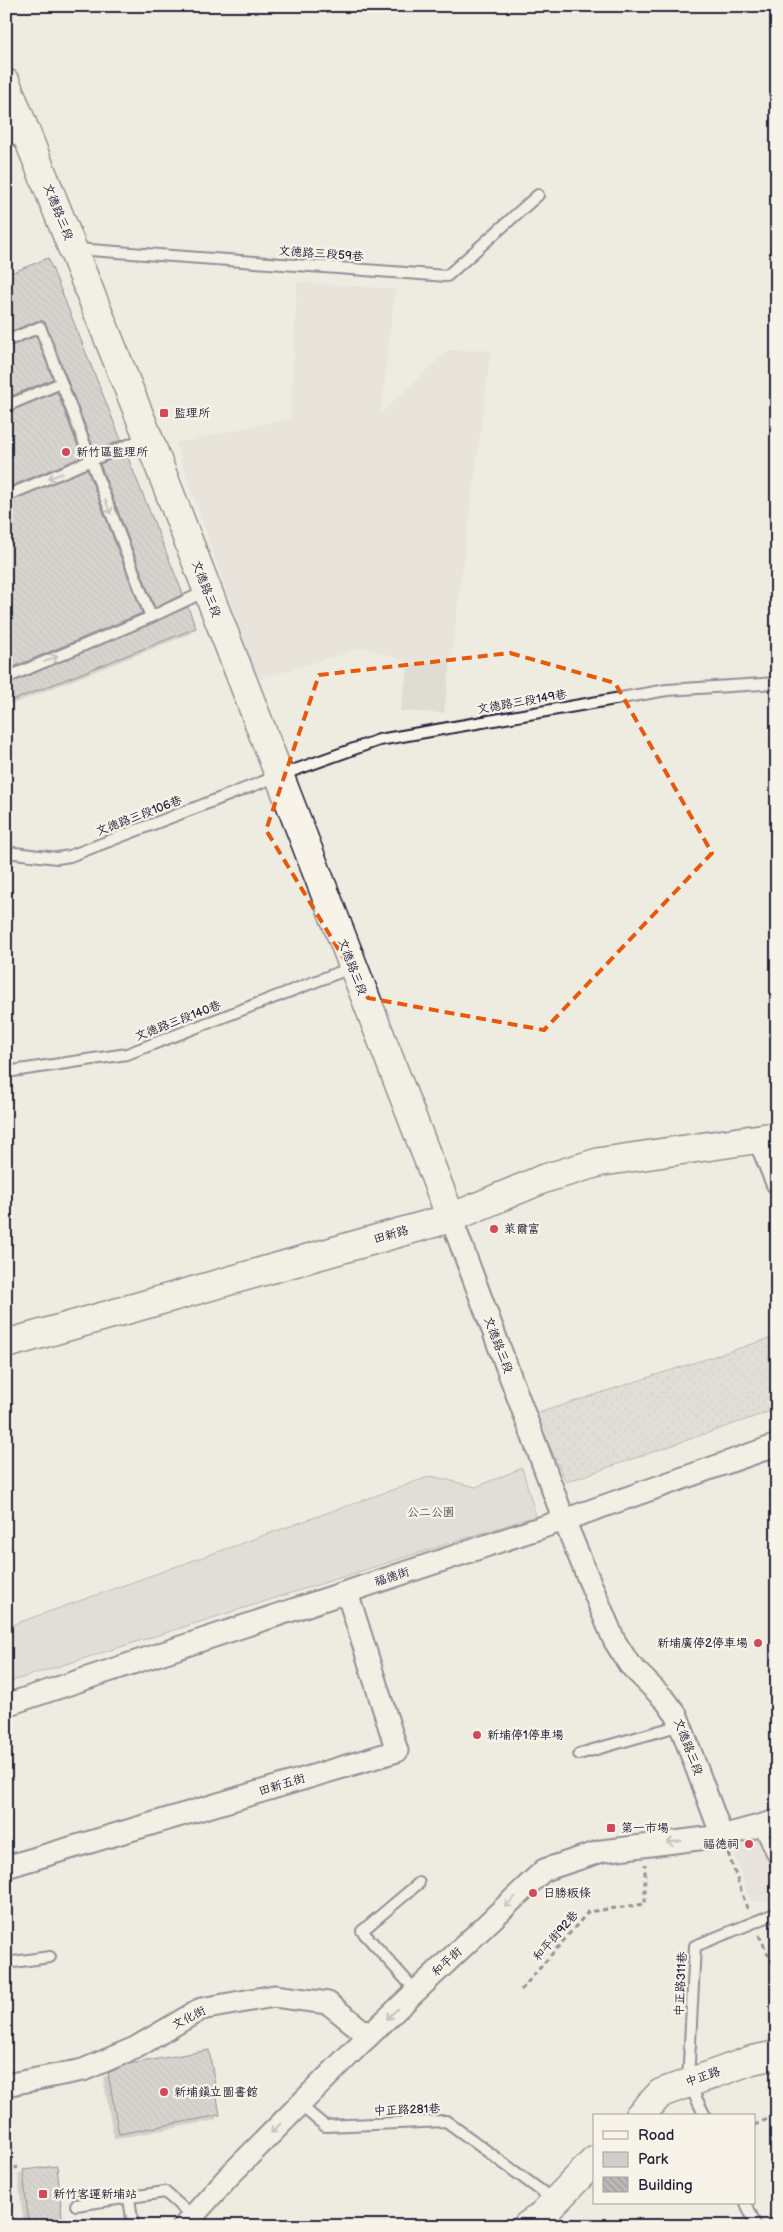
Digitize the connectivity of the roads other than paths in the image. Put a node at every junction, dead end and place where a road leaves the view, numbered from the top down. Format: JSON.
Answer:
{"nodes":[{"id":1,"x":6,"y":83,"type":"edge"},
{"id":2,"x":6,"y":133,"type":"edge"},
{"id":3,"x":34,"y":151,"type":"junction"},
{"id":4,"x":538,"y":195,"type":"dead end"},
{"id":5,"x":72,"y":248,"type":"junction"},
{"id":6,"x":6,"y":341,"type":"edge"},
{"id":7,"x":61,"y":383,"type":"junction"},
{"id":8,"x":6,"y":406,"type":"edge"},
{"id":9,"x":148,"y":437,"type":"junction"},
{"id":10,"x":91,"y":461,"type":"junction"},
{"id":11,"x":6,"y":496,"type":"edge"},
{"id":12,"x":206,"y":592,"type":"junction"},
{"id":13,"x":151,"y":617,"type":"junction"},
{"id":14,"x":6,"y":678,"type":"edge"},
{"id":15,"x":777,"y":683,"type":"edge"},
{"id":16,"x":278,"y":776,"type":"junction"},
{"id":17,"x":6,"y":852,"type":"edge"},
{"id":18,"x":353,"y":967,"type":"junction"},
{"id":19,"x":6,"y":1072,"type":"edge"},
{"id":20,"x":768,"y":1138,"type":"edge"},
{"id":21,"x":777,"y":1183,"type":"edge"},
{"id":22,"x":450,"y":1218,"type":"junction"},
{"id":23,"x":6,"y":1344,"type":"edge"},
{"id":24,"x":777,"y":1445,"type":"edge"},
{"id":25,"x":564,"y":1520,"type":"junction"},
{"id":26,"x":347,"y":1592,"type":"junction"},
{"id":27,"x":6,"y":1705,"type":"edge"},
{"id":28,"x":680,"y":1725,"type":"junction"},
{"id":29,"x":579,"y":1754,"type":"dead end"},
{"id":30,"x":768,"y":1824,"type":"edge"},
{"id":31,"x":722,"y":1836,"type":"junction"},
{"id":32,"x":777,"y":1864,"type":"edge"},
{"id":33,"x":6,"y":1867,"type":"edge"},
{"id":34,"x":419,"y":1883,"type":"dead end"},
{"id":35,"x":777,"y":1913,"type":"edge"},
{"id":36,"x":50,"y":1957,"type":"dead end"},
{"id":37,"x":6,"y":1963,"type":"edge"},
{"id":38,"x":416,"y":1991,"type":"junction"},
{"id":39,"x":369,"y":2036,"type":"junction"},
{"id":40,"x":777,"y":2054,"type":"edge"},
{"id":41,"x":688,"y":2082,"type":"junction"},
{"id":42,"x":6,"y":2085,"type":"edge"},
{"id":43,"x":300,"y":2105,"type":"junction"},
{"id":44,"x":641,"y":2114,"type":"edge"},
{"id":45,"x":704,"y":2114,"type":"edge"},
{"id":46,"x":593,"y":2162,"type":"edge"},
{"id":47,"x":129,"y":2198,"type":"junction"},
{"id":48,"x":556,"y":2201,"type":"junction"},
{"id":49,"x":746,"y":2204,"type":"edge"},
{"id":50,"x":76,"y":2205,"type":"dead end"},
{"id":51,"x":188,"y":2221,"type":"edge"},
{"id":52,"x":133,"y":2226,"type":"edge"},
{"id":53,"x":527,"y":2226,"type":"edge"},
{"id":54,"x":756,"y":2226,"type":"edge"}],
"edges":[{"from":1,"to":3,"type":"main road","name":"文德路三段"},
{"from":2,"to":3,"type":"lane"},
{"from":3,"to":5,"type":"main road","name":"文德路三段"},
{"from":4,"to":5,"type":"lane","name":"文德路三段59巷"},
{"from":5,"to":9,"type":"main road","name":"文德路三段"},
{"from":6,"to":7,"type":"lane"},
{"from":7,"to":8,"type":"lane"},
{"from":7,"to":10,"type":"lane"},
{"from":9,"to":10,"type":"lane"},
{"from":9,"to":12,"type":"main road","name":"文德路三段"},
{"from":10,"to":11,"type":"lane","one_way":true},
{"from":10,"to":13,"type":"lane","one_way":true},
{"from":12,"to":13,"type":"lane"},
{"from":12,"to":16,"type":"main road","name":"文德路三段"},
{"from":14,"to":13,"type":"lane","one_way":true},
{"from":15,"to":16,"type":"lane","name":"文德路三段149巷"},
{"from":16,"to":17,"type":"lane","name":"文德路三段106巷"},
{"from":16,"to":18,"type":"main road","name":"文德路三段"},
{"from":18,"to":19,"type":"lane","name":"文德路三段140巷"},
{"from":18,"to":22,"type":"main road","name":"文德路三段"},
{"from":20,"to":21,"type":"street"},
{"from":20,"to":22,"type":"main road","name":"田新路"},
{"from":22,"to":23,"type":"main road","name":"田新路"},
{"from":22,"to":25,"type":"street","name":"文德路三段"},
{"from":24,"to":25,"type":"street","name":"福德街"},
{"from":25,"to":26,"type":"street","name":"福德街"},
{"from":25,"to":28,"type":"street","name":"文德路三段"},
{"from":26,"to":27,"type":"street","name":"福德街"},
{"from":26,"to":33,"type":"street","name":"田新五街"},
{"from":28,"to":29,"type":"lane"},
{"from":28,"to":31,"type":"street","name":"文德路三段"},
{"from":30,"to":31,"type":"street","name":"和平街"},
{"from":30,"to":32,"type":"lane"},
{"from":31,"to":38,"type":"street","name":"和平街","one_way":true},
{"from":34,"to":38,"type":"lane"},
{"from":35,"to":41,"type":"lane","name":"中正路311巷"},
{"from":36,"to":37,"type":"lane"},
{"from":38,"to":39,"type":"street","name":"和平街","one_way":true},
{"from":39,"to":42,"type":"street","name":"文化街"},
{"from":39,"to":43,"type":"street","name":"和平街"},
{"from":40,"to":41,"type":"main road","name":"中正路"},
{"from":41,"to":44,"type":"main road","name":"中正路"},
{"from":41,"to":45,"type":"lane"},
{"from":43,"to":48,"type":"lane","name":"中正路281巷"},
{"from":43,"to":51,"type":"street","name":"和平街","one_way":true},
{"from":46,"to":48,"type":"main road"},
{"from":47,"to":50,"type":"lane"},
{"from":47,"to":51,"type":"lane"},
{"from":47,"to":52,"type":"lane"},
{"from":48,"to":53,"type":"main road"},
{"from":49,"to":54,"type":"lane"}]}
